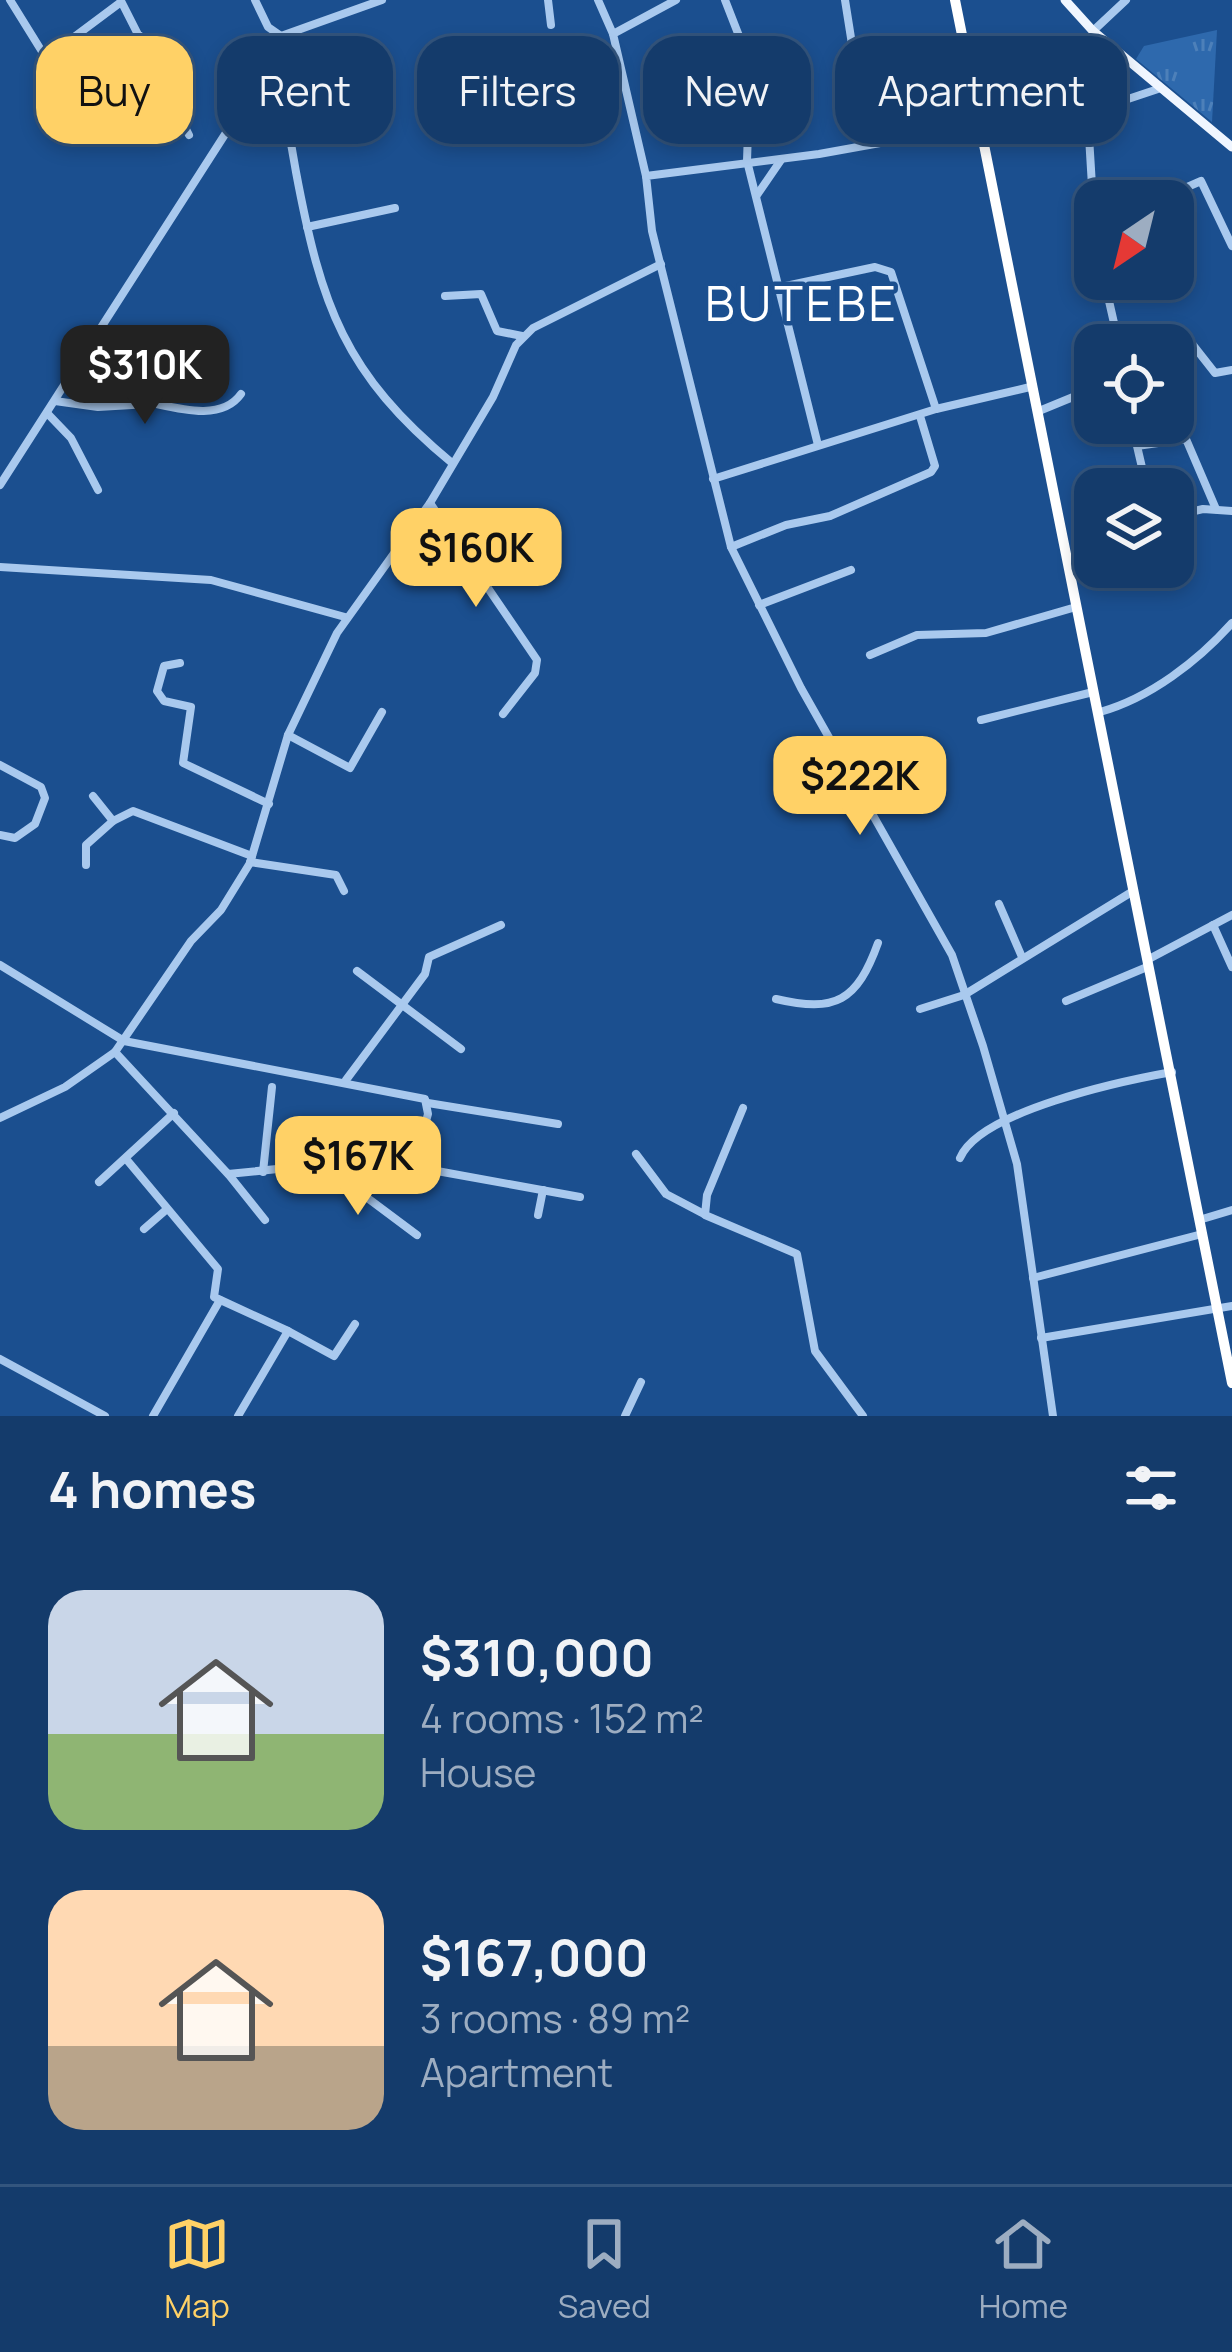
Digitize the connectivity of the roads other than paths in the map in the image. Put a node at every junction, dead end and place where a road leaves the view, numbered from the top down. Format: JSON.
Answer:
{"nodes":[{"id":1,"x":10,"y":0,"type":"edge"},
{"id":2,"x":255,"y":0,"type":"edge"},
{"id":3,"x":382,"y":0,"type":"edge"},
{"id":4,"x":548,"y":0,"type":"edge"},
{"id":5,"x":598,"y":0,"type":"edge"},
{"id":6,"x":676,"y":0,"type":"edge"},
{"id":7,"x":725,"y":0,"type":"edge"},
{"id":8,"x":845,"y":0,"type":"edge"},
{"id":9,"x":955,"y":0,"type":"edge"},
{"id":10,"x":1065,"y":0,"type":"edge"},
{"id":11,"x":1126,"y":0,"type":"edge"},
{"id":12,"x":121,"y":1,"type":"edge"},
{"id":13,"x":551,"y":25,"type":"dead end"},
{"id":14,"x":1093,"y":31,"type":"junction"},
{"id":15,"x":614,"y":34,"type":"junction"},
{"id":16,"x":140,"y":36,"type":"edge"},
{"id":17,"x":281,"y":36,"type":"joint"},
{"id":18,"x":850,"y":36,"type":"edge"},
{"id":19,"x":963,"y":36,"type":"edge"},
{"id":20,"x":1163,"y":88,"type":"junction"},
{"id":21,"x":219,"y":144,"type":"edge"},
{"id":22,"x":291,"y":144,"type":"edge"},
{"id":23,"x":874,"y":144,"type":"edge"},
{"id":24,"x":984,"y":144,"type":"edge"},
{"id":25,"x":868,"y":145,"type":"joint"},
{"id":26,"x":1232,"y":147,"type":"edge"},
{"id":27,"x":782,"y":159,"type":"junction"},
{"id":28,"x":747,"y":161,"type":"junction"},
{"id":29,"x":646,"y":176,"type":"junction"},
{"id":30,"x":1092,"y":180,"type":"edge"},
{"id":31,"x":1194,"y":185,"type":"edge"},
{"id":32,"x":757,"y":195,"type":"junction"},
{"id":33,"x":395,"y":208,"type":"dead end"},
{"id":34,"x":307,"y":227,"type":"junction"},
{"id":35,"x":1232,"y":246,"type":"edge"},
{"id":36,"x":662,"y":264,"type":"junction"},
{"id":37,"x":781,"y":287,"type":"junction"},
{"id":38,"x":445,"y":296,"type":"dead end"},
{"id":39,"x":524,"y":335,"type":"junction"},
{"id":40,"x":1194,"y":345,"type":"edge"},
{"id":41,"x":194,"y":351,"type":"dead end"},
{"id":42,"x":1232,"y":370,"type":"edge"},
{"id":43,"x":1030,"y":387,"type":"junction"},
{"id":44,"x":241,"y":394,"type":"dead end"},
{"id":45,"x":1074,"y":397,"type":"edge"},
{"id":46,"x":55,"y":401,"type":"junction"},
{"id":47,"x":151,"y":403,"type":"junction"},
{"id":48,"x":936,"y":409,"type":"junction"},
{"id":49,"x":1039,"y":411,"type":"junction"},
{"id":50,"x":47,"y":413,"type":"junction"},
{"id":51,"x":920,"y":416,"type":"junction"},
{"id":52,"x":818,"y":445,"type":"junction"},
{"id":53,"x":452,"y":463,"type":"junction"},
{"id":54,"x":1142,"y":468,"type":"edge"},
{"id":55,"x":712,"y":479,"type":"junction"},
{"id":56,"x":0,"y":485,"type":"edge"},
{"id":57,"x":98,"y":490,"type":"dead end"},
{"id":58,"x":430,"y":503,"type":"junction"},
{"id":59,"x":1216,"y":508,"type":"junction"},
{"id":60,"x":1232,"y":511,"type":"edge"},
{"id":61,"x":1194,"y":512,"type":"edge"},
{"id":62,"x":731,"y":547,"type":"junction"},
{"id":63,"x":0,"y":567,"type":"edge"},
{"id":64,"x":851,"y":570,"type":"dead end"},
{"id":65,"x":759,"y":605,"type":"junction"},
{"id":66,"x":1076,"y":607,"type":"junction"},
{"id":67,"x":345,"y":617,"type":"junction"},
{"id":68,"x":1232,"y":623,"type":"edge"},
{"id":69,"x":871,"y":655,"type":"dead end"},
{"id":70,"x":180,"y":663,"type":"dead end"},
{"id":71,"x":1093,"y":692,"type":"junction"},
{"id":72,"x":382,"y":712,"type":"dead end"},
{"id":73,"x":1100,"y":712,"type":"junction"},
{"id":74,"x":503,"y":714,"type":"dead end"},
{"id":75,"x":981,"y":720,"type":"dead end"},
{"id":76,"x":287,"y":735,"type":"junction"},
{"id":77,"x":0,"y":765,"type":"edge"},
{"id":78,"x":92,"y":796,"type":"dead end"},
{"id":79,"x":269,"y":804,"type":"junction"},
{"id":80,"x":113,"y":821,"type":"junction"},
{"id":81,"x":0,"y":835,"type":"edge"},
{"id":82,"x":251,"y":859,"type":"junction"},
{"id":83,"x":86,"y":865,"type":"dead end"},
{"id":84,"x":344,"y":891,"type":"dead end"},
{"id":85,"x":1130,"y":893,"type":"junction"},
{"id":86,"x":999,"y":904,"type":"dead end"},
{"id":87,"x":1232,"y":915,"type":"edge"},
{"id":88,"x":501,"y":925,"type":"dead end"},
{"id":89,"x":1213,"y":925,"type":"junction"},
{"id":90,"x":878,"y":943,"type":"dead end"},
{"id":91,"x":1022,"y":957,"type":"junction"},
{"id":92,"x":1146,"y":964,"type":"junction"},
{"id":93,"x":0,"y":965,"type":"edge"},
{"id":94,"x":1232,"y":967,"type":"edge"},
{"id":95,"x":357,"y":971,"type":"dead end"},
{"id":96,"x":964,"y":995,"type":"junction"},
{"id":97,"x":776,"y":999,"type":"dead end"},
{"id":98,"x":1066,"y":1001,"type":"dead end"},
{"id":99,"x":400,"y":1005,"type":"junction"},
{"id":100,"x":920,"y":1009,"type":"dead end"},
{"id":101,"x":124,"y":1042,"type":"junction"},
{"id":102,"x":461,"y":1049,"type":"dead end"},
{"id":103,"x":116,"y":1052,"type":"junction"},
{"id":104,"x":1174,"y":1072,"type":"junction"},
{"id":105,"x":346,"y":1080,"type":"junction"},
{"id":106,"x":272,"y":1087,"type":"dead end"},
{"id":107,"x":428,"y":1103,"type":"junction"},
{"id":108,"x":743,"y":1108,"type":"dead end"},
{"id":109,"x":174,"y":1113,"type":"junction"},
{"id":110,"x":0,"y":1118,"type":"edge"},
{"id":111,"x":558,"y":1124,"type":"dead end"},
{"id":112,"x":1004,"y":1126,"type":"junction"},
{"id":113,"x":411,"y":1154,"type":"junction"},
{"id":114,"x":636,"y":1154,"type":"dead end"},
{"id":115,"x":960,"y":1158,"type":"dead end"},
{"id":116,"x":127,"y":1160,"type":"junction"},
{"id":117,"x":324,"y":1166,"type":"junction"},
{"id":118,"x":262,"y":1172,"type":"junction"},
{"id":119,"x":228,"y":1174,"type":"junction"},
{"id":120,"x":99,"y":1182,"type":"dead end"},
{"id":121,"x":543,"y":1190,"type":"junction"},
{"id":122,"x":580,"y":1197,"type":"dead end"},
{"id":123,"x":167,"y":1209,"type":"junction"},
{"id":124,"x":1232,"y":1210,"type":"edge"},
{"id":125,"x":538,"y":1214,"type":"dead end"},
{"id":126,"x":705,"y":1215,"type":"junction"},
{"id":127,"x":266,"y":1220,"type":"dead end"},
{"id":128,"x":1200,"y":1227,"type":"junction"},
{"id":129,"x":144,"y":1229,"type":"dead end"},
{"id":130,"x":418,"y":1235,"type":"dead end"},
{"id":131,"x":1033,"y":1279,"type":"junction"},
{"id":132,"x":220,"y":1300,"type":"junction"},
{"id":133,"x":1225,"y":1306,"type":"edge"},
{"id":134,"x":355,"y":1324,"type":"dead end"},
{"id":135,"x":288,"y":1331,"type":"junction"},
{"id":136,"x":1041,"y":1337,"type":"junction"},
{"id":137,"x":0,"y":1360,"type":"edge"},
{"id":138,"x":640,"y":1382,"type":"dead end"},
{"id":139,"x":1232,"y":1383,"type":"edge"},
{"id":140,"x":105,"y":1416,"type":"edge"},
{"id":141,"x":153,"y":1416,"type":"edge"},
{"id":142,"x":238,"y":1416,"type":"edge"},
{"id":143,"x":625,"y":1416,"type":"edge"},
{"id":144,"x":863,"y":1416,"type":"edge"},
{"id":145,"x":1054,"y":1416,"type":"edge"}],
"edges":[{"from":1,"to":12,"type":"street"},
{"from":2,"to":17,"type":"street"},
{"from":3,"to":17,"type":"street"},
{"from":4,"to":13,"type":"street"},
{"from":5,"to":15,"type":"street"},
{"from":6,"to":15,"type":"street"},
{"from":7,"to":28,"type":"street"},
{"from":8,"to":18,"type":"street"},
{"from":9,"to":19,"type":"highway"},
{"from":10,"to":14,"type":"main road"},
{"from":11,"to":14,"type":"street"},
{"from":12,"to":16,"type":"street"},
{"from":14,"to":20,"type":"main road"},
{"from":15,"to":29,"type":"street"},
{"from":20,"to":26,"type":"main road"},
{"from":20,"to":30,"type":"street"},
{"from":21,"to":46,"type":"street"},
{"from":22,"to":34,"type":"street"},
{"from":23,"to":25,"type":"street"},
{"from":24,"to":43,"type":"highway"},
{"from":25,"to":27,"type":"street"},
{"from":27,"to":28,"type":"street"},
{"from":27,"to":32,"type":"street"},
{"from":28,"to":29,"type":"street"},
{"from":28,"to":32,"type":"street"},
{"from":29,"to":36,"type":"street"},
{"from":31,"to":35,"type":"street"},
{"from":32,"to":37,"type":"street"},
{"from":33,"to":34,"type":"street"},
{"from":34,"to":53,"type":"street"},
{"from":36,"to":39,"type":"street"},
{"from":36,"to":55,"type":"street"},
{"from":37,"to":48,"type":"street"},
{"from":37,"to":52,"type":"street"},
{"from":38,"to":39,"type":"street"},
{"from":39,"to":53,"type":"street"},
{"from":40,"to":42,"type":"street"},
{"from":41,"to":47,"type":"street"},
{"from":43,"to":48,"type":"street"},
{"from":43,"to":49,"type":"highway"},
{"from":44,"to":47,"type":"street"},
{"from":45,"to":49,"type":"street"},
{"from":46,"to":47,"type":"street"},
{"from":46,"to":50,"type":"street"},
{"from":48,"to":51,"type":"street"},
{"from":49,"to":66,"type":"highway"},
{"from":50,"to":56,"type":"street"},
{"from":50,"to":57,"type":"street"},
{"from":51,"to":52,"type":"street"},
{"from":51,"to":62,"type":"street"},
{"from":52,"to":55,"type":"street"},
{"from":53,"to":58,"type":"street"},
{"from":54,"to":59,"type":"street"},
{"from":55,"to":62,"type":"street"},
{"from":58,"to":67,"type":"street"},
{"from":58,"to":74,"type":"street"},
{"from":59,"to":60,"type":"street"},
{"from":59,"to":61,"type":"street"},
{"from":62,"to":65,"type":"street"},
{"from":63,"to":67,"type":"street"},
{"from":64,"to":65,"type":"street"},
{"from":65,"to":96,"type":"street"},
{"from":66,"to":69,"type":"street"},
{"from":66,"to":71,"type":"highway"},
{"from":67,"to":76,"type":"street"},
{"from":68,"to":73,"type":"street"},
{"from":70,"to":79,"type":"street"},
{"from":71,"to":73,"type":"highway"},
{"from":71,"to":75,"type":"street"},
{"from":72,"to":76,"type":"street"},
{"from":73,"to":85,"type":"highway"},
{"from":76,"to":79,"type":"street"},
{"from":77,"to":81,"type":"street"},
{"from":78,"to":80,"type":"street"},
{"from":79,"to":82,"type":"street"},
{"from":80,"to":82,"type":"street"},
{"from":80,"to":83,"type":"street"},
{"from":82,"to":84,"type":"street"},
{"from":82,"to":101,"type":"street"},
{"from":85,"to":91,"type":"street"},
{"from":85,"to":92,"type":"highway"},
{"from":86,"to":91,"type":"street"},
{"from":87,"to":89,"type":"street"},
{"from":88,"to":99,"type":"street"},
{"from":89,"to":92,"type":"street"},
{"from":89,"to":94,"type":"street"},
{"from":90,"to":97,"type":"street"},
{"from":91,"to":96,"type":"street"},
{"from":92,"to":98,"type":"street"},
{"from":92,"to":104,"type":"highway"},
{"from":93,"to":101,"type":"street"},
{"from":95,"to":99,"type":"street"},
{"from":96,"to":100,"type":"street"},
{"from":96,"to":112,"type":"street"},
{"from":99,"to":102,"type":"street"},
{"from":99,"to":105,"type":"street"},
{"from":101,"to":103,"type":"street"},
{"from":101,"to":105,"type":"street"},
{"from":103,"to":109,"type":"street"},
{"from":103,"to":110,"type":"street"},
{"from":104,"to":112,"type":"street"},
{"from":104,"to":128,"type":"highway"},
{"from":105,"to":107,"type":"street"},
{"from":106,"to":118,"type":"street"},
{"from":107,"to":111,"type":"street"},
{"from":107,"to":113,"type":"street"},
{"from":108,"to":126,"type":"street"},
{"from":109,"to":116,"type":"street"},
{"from":109,"to":119,"type":"street"},
{"from":112,"to":115,"type":"street"},
{"from":112,"to":131,"type":"street"},
{"from":113,"to":117,"type":"street"},
{"from":113,"to":121,"type":"street"},
{"from":114,"to":126,"type":"street"},
{"from":116,"to":120,"type":"street"},
{"from":116,"to":123,"type":"street"},
{"from":117,"to":118,"type":"street"},
{"from":117,"to":130,"type":"street"},
{"from":118,"to":119,"type":"street"},
{"from":119,"to":127,"type":"street"},
{"from":121,"to":122,"type":"street"},
{"from":121,"to":125,"type":"street"},
{"from":123,"to":129,"type":"street"},
{"from":123,"to":132,"type":"street"},
{"from":124,"to":128,"type":"street"},
{"from":126,"to":144,"type":"street"},
{"from":128,"to":131,"type":"street"},
{"from":128,"to":133,"type":"highway"},
{"from":131,"to":136,"type":"street"},
{"from":132,"to":135,"type":"street"},
{"from":132,"to":141,"type":"street"},
{"from":133,"to":136,"type":"street"},
{"from":133,"to":139,"type":"highway"},
{"from":134,"to":135,"type":"street"},
{"from":135,"to":142,"type":"street"},
{"from":136,"to":145,"type":"street"},
{"from":137,"to":140,"type":"street"},
{"from":138,"to":143,"type":"street"}]}
